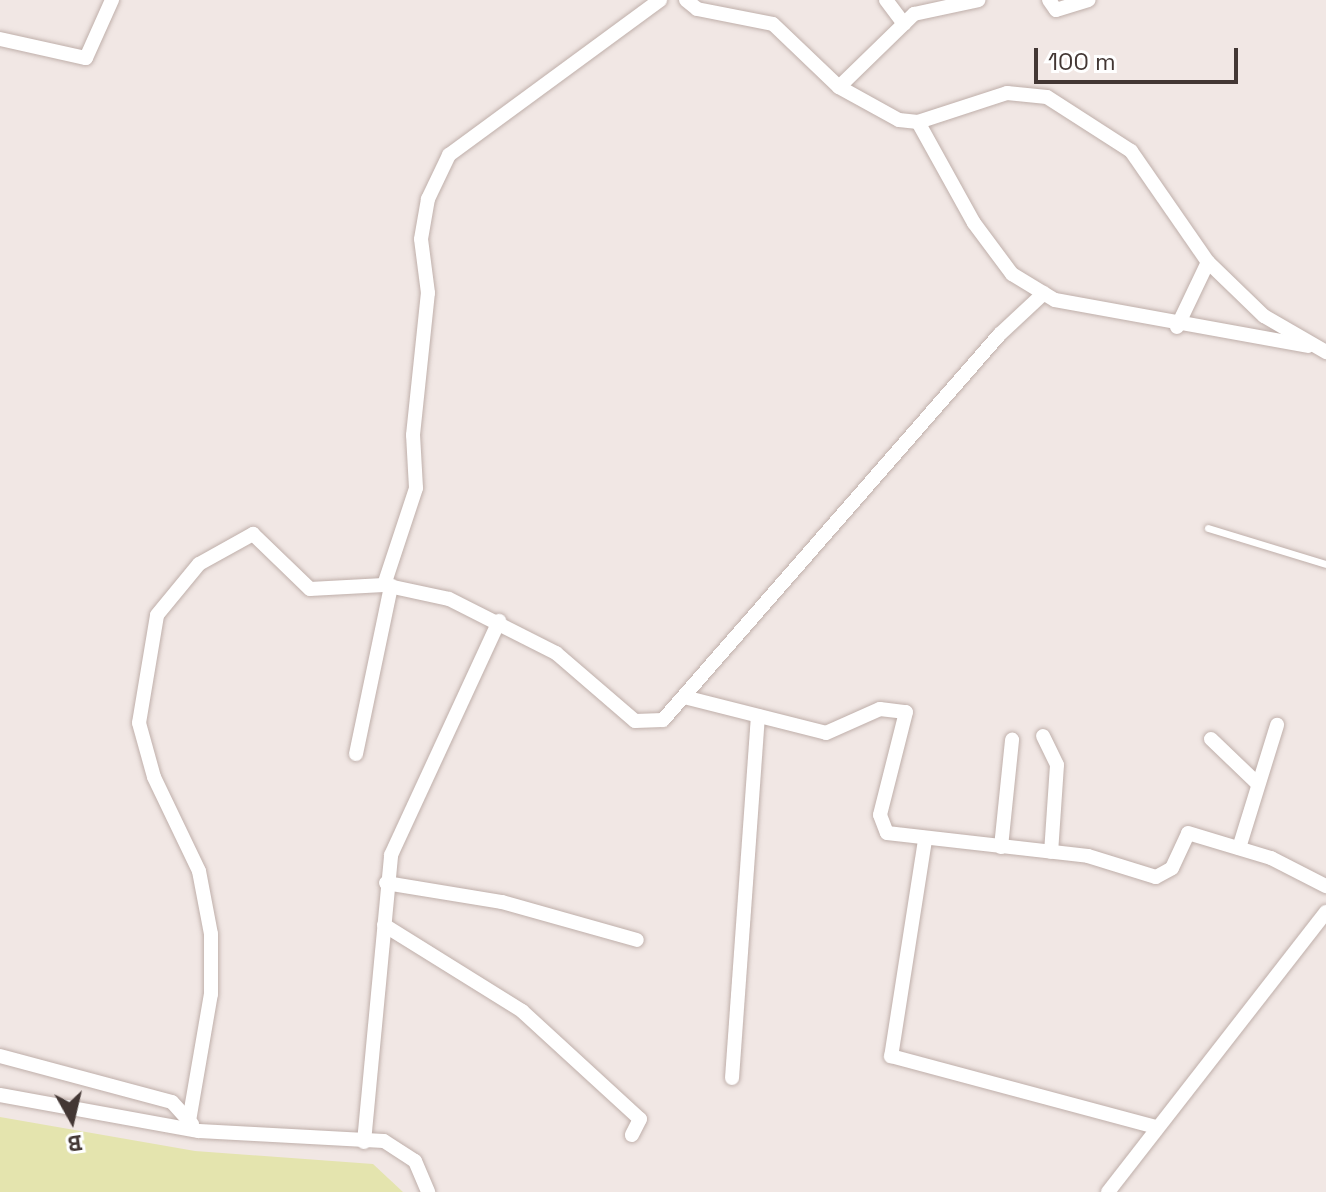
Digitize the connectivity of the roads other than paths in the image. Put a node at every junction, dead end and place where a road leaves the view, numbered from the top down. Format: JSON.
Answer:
{"nodes":[{"id":1,"x":112,"y":0,"type":"edge"},
{"id":2,"x":660,"y":0,"type":"edge"},
{"id":3,"x":686,"y":0,"type":"edge"},
{"id":4,"x":886,"y":0,"type":"edge"},
{"id":5,"x":979,"y":0,"type":"edge"},
{"id":6,"x":1049,"y":0,"type":"edge"},
{"id":7,"x":1089,"y":0,"type":"edge"},
{"id":8,"x":904,"y":24,"type":"junction"},
{"id":9,"x":0,"y":39,"type":"edge"},
{"id":10,"x":839,"y":87,"type":"junction"},
{"id":11,"x":918,"y":122,"type":"junction"},
{"id":12,"x":1208,"y":262,"type":"junction"},
{"id":13,"x":1044,"y":293,"type":"junction"},
{"id":14,"x":1177,"y":327,"type":"junction"},
{"id":15,"x":1319,"y":349,"type":"edge"},
{"id":16,"x":1208,"y":528,"type":"dead end"},
{"id":17,"x":1326,"y":564,"type":"edge"},
{"id":18,"x":388,"y":586,"type":"junction"},
{"id":19,"x":499,"y":621,"type":"junction"},
{"id":20,"x":688,"y":698,"type":"junction"},
{"id":21,"x":758,"y":716,"type":"junction"},
{"id":22,"x":1277,"y":725,"type":"dead end"},
{"id":23,"x":1043,"y":736,"type":"dead end"},
{"id":24,"x":1211,"y":739,"type":"dead end"},
{"id":25,"x":1012,"y":740,"type":"dead end"},
{"id":26,"x":356,"y":754,"type":"dead end"},
{"id":27,"x":1258,"y":784,"type":"junction"},
{"id":28,"x":925,"y":840,"type":"junction"},
{"id":29,"x":1001,"y":847,"type":"junction"},
{"id":30,"x":1239,"y":848,"type":"junction"},
{"id":31,"x":1051,"y":852,"type":"junction"},
{"id":32,"x":386,"y":883,"type":"junction"},
{"id":33,"x":1326,"y":886,"type":"edge"},
{"id":34,"x":1326,"y":912,"type":"edge"},
{"id":35,"x":384,"y":925,"type":"junction"},
{"id":36,"x":637,"y":940,"type":"dead end"},
{"id":37,"x":0,"y":1056,"type":"edge"},
{"id":38,"x":732,"y":1078,"type":"dead end"},
{"id":39,"x":0,"y":1095,"type":"edge"},
{"id":40,"x":194,"y":1126,"type":"junction"},
{"id":41,"x":1156,"y":1127,"type":"junction"},
{"id":42,"x":632,"y":1135,"type":"dead end"},
{"id":43,"x":364,"y":1142,"type":"junction"},
{"id":44,"x":428,"y":1192,"type":"edge"},
{"id":45,"x":1108,"y":1192,"type":"edge"}],
"edges":[{"from":1,"to":9,"type":"street"},
{"from":2,"to":18,"type":"street"},
{"from":3,"to":10,"type":"street"},
{"from":4,"to":8,"type":"street"},
{"from":5,"to":8,"type":"street"},
{"from":6,"to":7,"type":"street"},
{"from":8,"to":10,"type":"street"},
{"from":10,"to":11,"type":"street"},
{"from":11,"to":12,"type":"street"},
{"from":11,"to":13,"type":"street"},
{"from":12,"to":14,"type":"street"},
{"from":12,"to":15,"type":"street"},
{"from":13,"to":14,"type":"street"},
{"from":13,"to":20,"type":"street"},
{"from":14,"to":15,"type":"street"},
{"from":16,"to":17,"type":"lane"},
{"from":18,"to":19,"type":"street"},
{"from":18,"to":26,"type":"street"},
{"from":18,"to":40,"type":"street"},
{"from":19,"to":20,"type":"street"},
{"from":19,"to":32,"type":"street"},
{"from":20,"to":21,"type":"street"},
{"from":21,"to":28,"type":"street"},
{"from":21,"to":38,"type":"street"},
{"from":22,"to":27,"type":"street"},
{"from":23,"to":31,"type":"street"},
{"from":24,"to":27,"type":"street"},
{"from":25,"to":29,"type":"street"},
{"from":27,"to":30,"type":"street"},
{"from":28,"to":29,"type":"street"},
{"from":28,"to":41,"type":"street"},
{"from":29,"to":31,"type":"street"},
{"from":30,"to":31,"type":"street"},
{"from":30,"to":33,"type":"street"},
{"from":32,"to":35,"type":"street"},
{"from":32,"to":36,"type":"street"},
{"from":34,"to":41,"type":"street"},
{"from":35,"to":42,"type":"street"},
{"from":35,"to":43,"type":"street"},
{"from":37,"to":40,"type":"street"},
{"from":39,"to":40,"type":"street"},
{"from":40,"to":43,"type":"street"},
{"from":41,"to":45,"type":"street"},
{"from":43,"to":44,"type":"street"}]}
